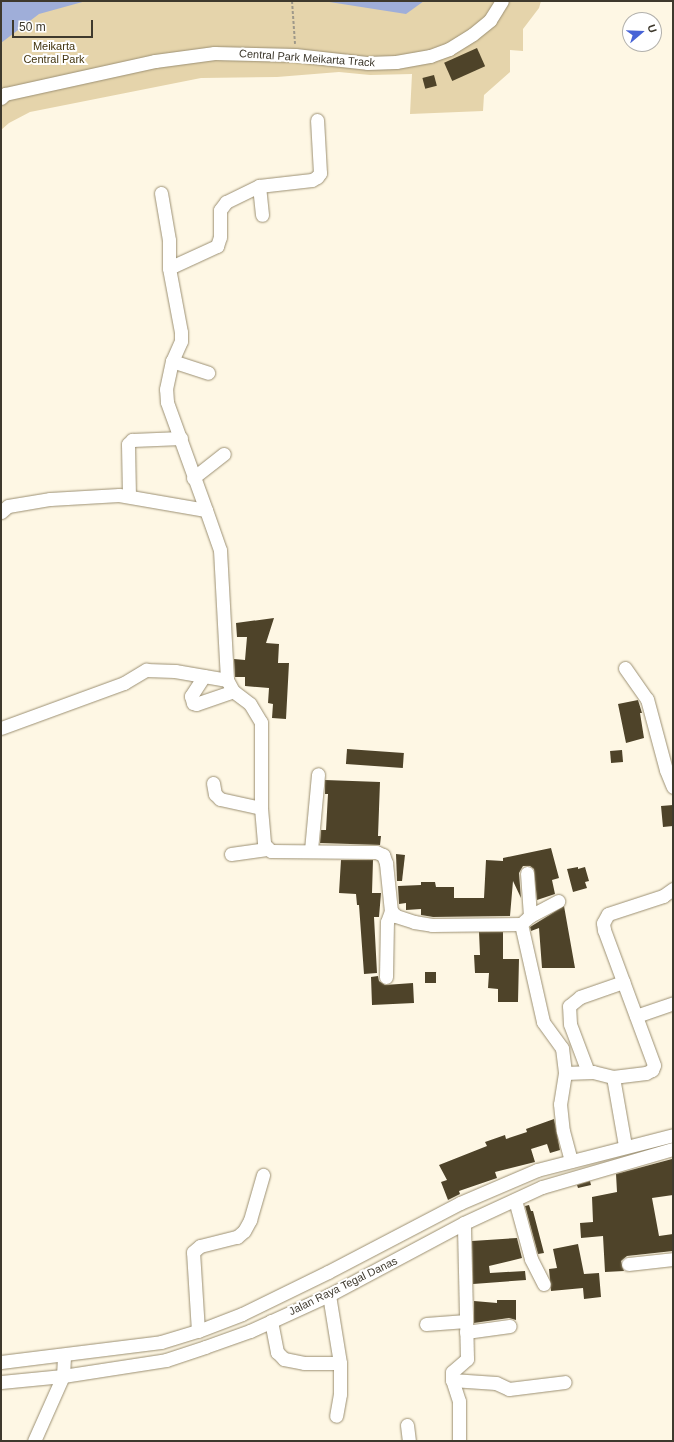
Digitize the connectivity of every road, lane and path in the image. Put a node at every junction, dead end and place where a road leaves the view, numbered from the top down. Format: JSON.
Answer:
{"nodes":[{"id":1,"x":292,"y":1,"type":"edge"},
{"id":2,"x":502,"y":1,"type":"edge"},
{"id":3,"x":295,"y":55,"type":"junction"},
{"id":4,"x":1,"y":98,"type":"edge"},
{"id":5,"x":318,"y":120,"type":"dead end"},
{"id":6,"x":259,"y":186,"type":"junction"},
{"id":7,"x":161,"y":193,"type":"dead end"},
{"id":8,"x":262,"y":215,"type":"dead end"},
{"id":9,"x":169,"y":268,"type":"junction"},
{"id":10,"x":172,"y":361,"type":"junction"},
{"id":11,"x":208,"y":373,"type":"dead end"},
{"id":12,"x":181,"y":438,"type":"junction"},
{"id":13,"x":224,"y":454,"type":"dead end"},
{"id":14,"x":194,"y":478,"type":"junction"},
{"id":15,"x":129,"y":496,"type":"junction"},
{"id":16,"x":206,"y":510,"type":"junction"},
{"id":17,"x":1,"y":512,"type":"edge"},
{"id":18,"x":625,"y":668,"type":"dead end"},
{"id":19,"x":204,"y":676,"type":"junction"},
{"id":20,"x":230,"y":685,"type":"junction"},
{"id":21,"x":1,"y":728,"type":"edge"},
{"id":22,"x":318,"y":774,"type":"dead end"},
{"id":23,"x":213,"y":783,"type":"dead end"},
{"id":24,"x":673,"y":787,"type":"edge"},
{"id":25,"x":260,"y":808,"type":"junction"},
{"id":26,"x":267,"y":849,"type":"junction"},
{"id":27,"x":311,"y":850,"type":"junction"},
{"id":28,"x":231,"y":854,"type":"dead end"},
{"id":29,"x":527,"y":873,"type":"dead end"},
{"id":30,"x":673,"y":888,"type":"edge"},
{"id":31,"x":558,"y":901,"type":"dead end"},
{"id":32,"x":391,"y":911,"type":"junction"},
{"id":33,"x":525,"y":920,"type":"junction"},
{"id":34,"x":386,"y":977,"type":"dead end"},
{"id":35,"x":623,"y":982,"type":"junction"},
{"id":36,"x":673,"y":1003,"type":"edge"},
{"id":37,"x":636,"y":1016,"type":"junction"},
{"id":38,"x":588,"y":1072,"type":"junction"},
{"id":39,"x":566,"y":1073,"type":"junction"},
{"id":40,"x":613,"y":1077,"type":"junction"},
{"id":41,"x":673,"y":1135,"type":"edge"},
{"id":42,"x":625,"y":1146,"type":"junction"},
{"id":43,"x":673,"y":1149,"type":"edge"},
{"id":44,"x":571,"y":1161,"type":"junction"},
{"id":45,"x":263,"y":1175,"type":"dead end"},
{"id":46,"x":515,"y":1200,"type":"junction"},
{"id":47,"x":464,"y":1223,"type":"junction"},
{"id":48,"x":673,"y":1259,"type":"edge"},
{"id":49,"x":628,"y":1264,"type":"dead end"},
{"id":50,"x":544,"y":1284,"type":"dead end"},
{"id":51,"x":329,"y":1295,"type":"junction"},
{"id":52,"x":271,"y":1321,"type":"junction"},
{"id":53,"x":426,"y":1324,"type":"dead end"},
{"id":54,"x":466,"y":1326,"type":"junction"},
{"id":55,"x":510,"y":1326,"type":"dead end"},
{"id":56,"x":198,"y":1331,"type":"junction"},
{"id":57,"x":64,"y":1356,"type":"junction"},
{"id":58,"x":1,"y":1362,"type":"edge"},
{"id":59,"x":340,"y":1362,"type":"junction"},
{"id":60,"x":63,"y":1376,"type":"junction"},
{"id":61,"x":452,"y":1380,"type":"junction"},
{"id":62,"x":1,"y":1382,"type":"edge"},
{"id":63,"x":565,"y":1382,"type":"dead end"},
{"id":64,"x":336,"y":1416,"type":"dead end"},
{"id":65,"x":406,"y":1425,"type":"dead end"},
{"id":66,"x":34,"y":1441,"type":"edge"},
{"id":67,"x":409,"y":1441,"type":"edge"},
{"id":68,"x":459,"y":1441,"type":"edge"}],
"edges":[{"from":1,"to":3,"type":"path"},
{"from":2,"to":3,"type":"street","name":"Central Park Meikarta Track"},
{"from":3,"to":4,"type":"street","name":"Central Park Meikarta Track"},
{"from":5,"to":6,"type":"street"},
{"from":6,"to":8,"type":"street"},
{"from":6,"to":9,"type":"street"},
{"from":7,"to":9,"type":"street"},
{"from":9,"to":10,"type":"street"},
{"from":10,"to":11,"type":"street"},
{"from":10,"to":12,"type":"street"},
{"from":12,"to":14,"type":"street"},
{"from":12,"to":15,"type":"street"},
{"from":13,"to":14,"type":"street"},
{"from":14,"to":16,"type":"street"},
{"from":15,"to":16,"type":"street"},
{"from":15,"to":17,"type":"street"},
{"from":16,"to":20,"type":"street"},
{"from":18,"to":24,"type":"street"},
{"from":19,"to":20,"type":"street"},
{"from":19,"to":20,"type":"street"},
{"from":19,"to":21,"type":"street"},
{"from":20,"to":25,"type":"street"},
{"from":22,"to":27,"type":"street"},
{"from":23,"to":25,"type":"street"},
{"from":25,"to":26,"type":"street"},
{"from":26,"to":27,"type":"street"},
{"from":26,"to":28,"type":"street"},
{"from":27,"to":32,"type":"street"},
{"from":29,"to":33,"type":"street"},
{"from":30,"to":35,"type":"street"},
{"from":31,"to":33,"type":"street"},
{"from":32,"to":33,"type":"street"},
{"from":32,"to":34,"type":"street"},
{"from":33,"to":39,"type":"street"},
{"from":35,"to":37,"type":"street"},
{"from":35,"to":38,"type":"street"},
{"from":36,"to":37,"type":"street"},
{"from":37,"to":40,"type":"street"},
{"from":38,"to":39,"type":"street"},
{"from":38,"to":40,"type":"street"},
{"from":39,"to":44,"type":"street"},
{"from":40,"to":42,"type":"street"},
{"from":41,"to":42,"type":"street","name":"Jalan Raya Tegal Danas"},
{"from":42,"to":44,"type":"street","name":"Jalan Raya Tegal Danas"},
{"from":43,"to":46,"type":"street","name":"Jalan Raya Tegal Danas"},
{"from":44,"to":56,"type":"street","name":"Jalan Raya Tegal Danas"},
{"from":45,"to":56,"type":"street"},
{"from":46,"to":47,"type":"street","name":"Jalan Raya Tegal Danas"},
{"from":46,"to":50,"type":"street"},
{"from":47,"to":51,"type":"street","name":"Jalan Raya Tegal Danas"},
{"from":47,"to":54,"type":"street"},
{"from":48,"to":49,"type":"street"},
{"from":51,"to":52,"type":"street","name":"Jalan Raya Tegal Danas"},
{"from":51,"to":59,"type":"street"},
{"from":52,"to":59,"type":"street"},
{"from":52,"to":60,"type":"street","name":"Jalan Raya Tegal Danas"},
{"from":53,"to":54,"type":"street"},
{"from":54,"to":55,"type":"street"},
{"from":54,"to":61,"type":"street"},
{"from":56,"to":57,"type":"street","name":"Jalan Raya Tegal Danas"},
{"from":57,"to":58,"type":"street","name":"Jalan Raya Tegal Danas"},
{"from":57,"to":60,"type":"street"},
{"from":59,"to":64,"type":"street"},
{"from":60,"to":62,"type":"street","name":"Jalan Raya Tegal Danas"},
{"from":60,"to":66,"type":"street"},
{"from":61,"to":63,"type":"street"},
{"from":61,"to":68,"type":"street"},
{"from":65,"to":67,"type":"street"}]}
